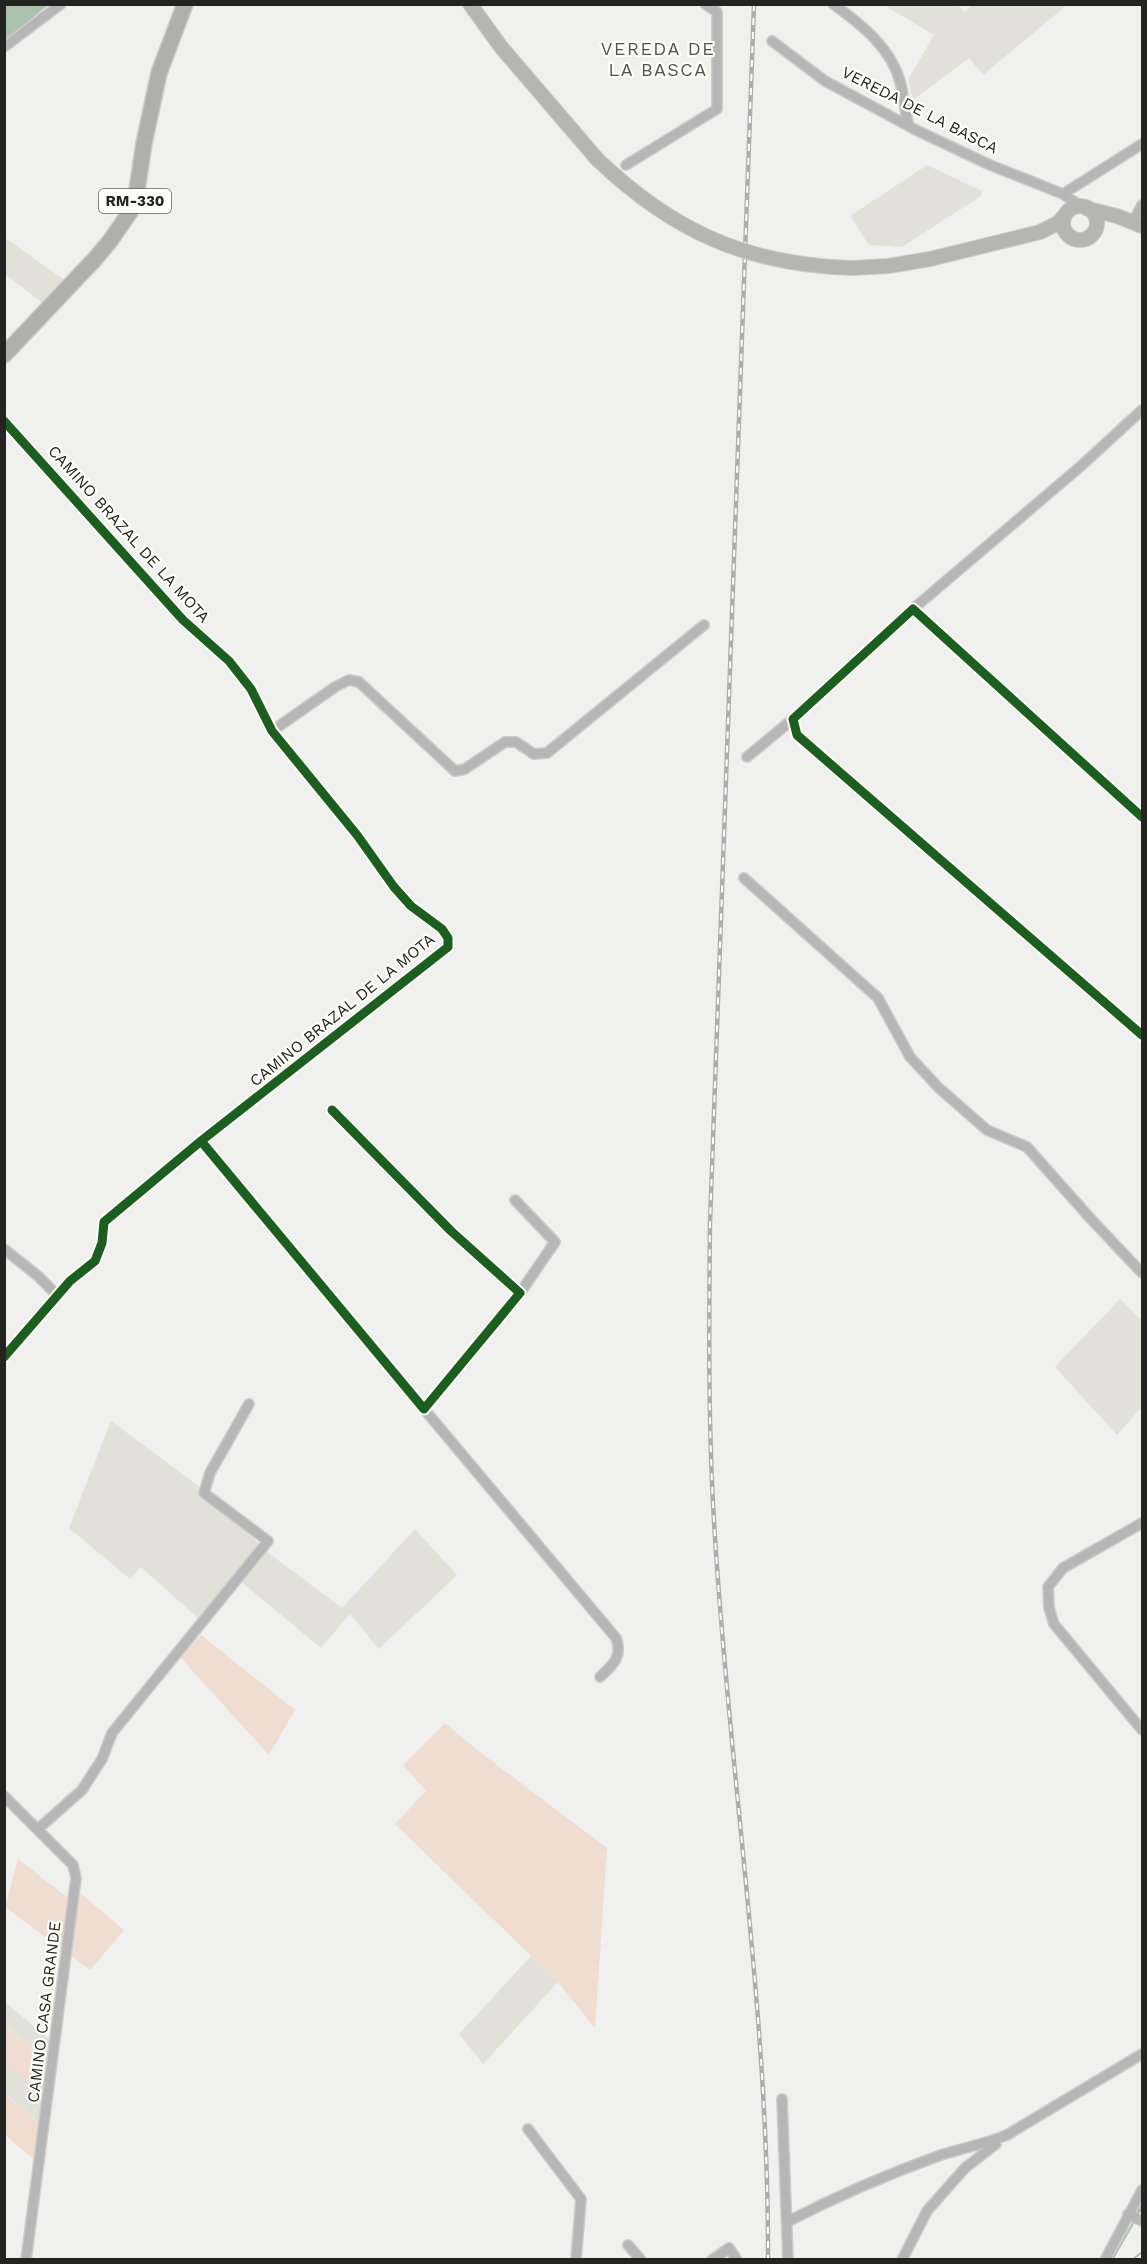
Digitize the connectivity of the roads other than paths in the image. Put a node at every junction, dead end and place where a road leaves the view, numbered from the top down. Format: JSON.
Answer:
{"nodes":[{"id":1,"x":61,"y":4,"type":"edge"},
{"id":2,"x":185,"y":4,"type":"edge"},
{"id":3,"x":470,"y":4,"type":"edge"},
{"id":4,"x":705,"y":4,"type":"edge"},
{"id":5,"x":832,"y":4,"type":"edge"},
{"id":6,"x":772,"y":41,"type":"dead end"},
{"id":7,"x":4,"y":47,"type":"edge"},
{"id":8,"x":909,"y":126,"type":"junction"},
{"id":9,"x":1143,"y":144,"type":"edge"},
{"id":10,"x":626,"y":165,"type":"dead end"},
{"id":11,"x":1063,"y":194,"type":"junction"},
{"id":12,"x":1143,"y":205,"type":"edge"},
{"id":13,"x":1076,"y":210,"type":"junction"},
{"id":14,"x":1117,"y":216,"type":"junction"},
{"id":15,"x":1138,"y":224,"type":"edge"},
{"id":16,"x":1096,"y":228,"type":"junction"},
{"id":17,"x":1040,"y":232,"type":"junction"},
{"id":18,"x":1068,"y":236,"type":"junction"},
{"id":19,"x":4,"y":356,"type":"edge"},
{"id":20,"x":1143,"y":410,"type":"edge"},
{"id":21,"x":4,"y":421,"type":"edge"},
{"id":22,"x":913,"y":609,"type":"junction"},
{"id":23,"x":704,"y":625,"type":"dead end"},
{"id":24,"x":793,"y":719,"type":"junction"},
{"id":25,"x":272,"y":731,"type":"junction"},
{"id":26,"x":747,"y":757,"type":"dead end"},
{"id":27,"x":1143,"y":817,"type":"edge"},
{"id":28,"x":744,"y":878,"type":"dead end"},
{"id":29,"x":1143,"y":1035,"type":"edge"},
{"id":30,"x":332,"y":1110,"type":"dead end"},
{"id":31,"x":201,"y":1141,"type":"junction"},
{"id":32,"x":515,"y":1200,"type":"dead end"},
{"id":33,"x":4,"y":1249,"type":"edge"},
{"id":34,"x":1143,"y":1273,"type":"edge"},
{"id":35,"x":520,"y":1293,"type":"junction"},
{"id":36,"x":57,"y":1295,"type":"junction"},
{"id":37,"x":4,"y":1357,"type":"edge"},
{"id":38,"x":249,"y":1404,"type":"dead end"},
{"id":39,"x":424,"y":1409,"type":"junction"},
{"id":40,"x":1143,"y":1523,"type":"edge"},
{"id":41,"x":600,"y":1677,"type":"dead end"},
{"id":42,"x":1143,"y":1730,"type":"edge"},
{"id":43,"x":4,"y":1796,"type":"edge"},
{"id":44,"x":38,"y":1829,"type":"junction"},
{"id":45,"x":1143,"y":2054,"type":"edge"},
{"id":46,"x":782,"y":2099,"type":"dead end"},
{"id":47,"x":528,"y":2129,"type":"dead end"},
{"id":48,"x":1007,"y":2135,"type":"junction"},
{"id":49,"x":1143,"y":2190,"type":"edge"},
{"id":50,"x":1128,"y":2214,"type":"junction"},
{"id":51,"x":1143,"y":2221,"type":"edge"},
{"id":52,"x":787,"y":2222,"type":"junction"},
{"id":53,"x":628,"y":2246,"type":"dead end"},
{"id":54,"x":26,"y":2259,"type":"edge"},
{"id":55,"x":576,"y":2259,"type":"edge"},
{"id":56,"x":641,"y":2259,"type":"edge"},
{"id":57,"x":712,"y":2259,"type":"edge"},
{"id":58,"x":737,"y":2259,"type":"edge"},
{"id":59,"x":788,"y":2259,"type":"edge"},
{"id":60,"x":902,"y":2259,"type":"edge"},
{"id":61,"x":1105,"y":2259,"type":"edge"}],
"edges":[{"from":1,"to":7,"type":"street"},
{"from":2,"to":19,"type":"main road","number":"RM-330"},
{"from":3,"to":17,"type":"street","bridge":true},
{"from":4,"to":10,"type":"street"},
{"from":5,"to":8,"type":"street"},
{"from":6,"to":8,"type":"street","name":"VEREDA DE LA BASCA"},
{"from":8,"to":11,"type":"street","name":"VEREDA DE LA BASCA"},
{"from":9,"to":11,"type":"street"},
{"from":11,"to":13,"type":"street","name":"VEREDA DE LA BASCA"},
{"from":11,"to":13,"type":"street"},
{"from":12,"to":15,"type":"street"},
{"from":13,"to":14,"type":"street","name":"VEREDA DE LA BASCA"},
{"from":13,"to":16,"type":"street"},
{"from":13,"to":17,"type":"street"},
{"from":13,"to":18,"type":"street"},
{"from":14,"to":15,"type":"street","name":"VEREDA DE LA BASCA"},
{"from":14,"to":16,"type":"street"},
{"from":16,"to":18,"type":"street"},
{"from":17,"to":18,"type":"street"},
{"from":20,"to":22,"type":"street"},
{"from":21,"to":25,"type":"street","name":"CAMINO BRAZAL DE LA MOTA"},
{"from":22,"to":24,"type":"street"},
{"from":22,"to":27,"type":"street"},
{"from":23,"to":25,"type":"street"},
{"from":24,"to":26,"type":"street"},
{"from":24,"to":29,"type":"street"},
{"from":25,"to":31,"type":"street","name":"CAMINO BRAZAL DE LA MOTA"},
{"from":28,"to":34,"type":"street"},
{"from":30,"to":35,"type":"street"},
{"from":31,"to":36,"type":"street","name":"CAMINO BRAZAL DE LA MOTA"},
{"from":31,"to":39,"type":"street"},
{"from":32,"to":35,"type":"street"},
{"from":33,"to":36,"type":"street"},
{"from":35,"to":39,"type":"street"},
{"from":36,"to":37,"type":"street","name":"CAMINO BRAZAL DE LA MOTA"},
{"from":38,"to":44,"type":"street"},
{"from":39,"to":41,"type":"street"},
{"from":40,"to":42,"type":"street"},
{"from":43,"to":44,"type":"street","name":"CAMINO CASA GRANDE"},
{"from":44,"to":54,"type":"street","name":"CAMINO CASA GRANDE"},
{"from":45,"to":48,"type":"street"},
{"from":46,"to":52,"type":"street"},
{"from":47,"to":55,"type":"street"},
{"from":48,"to":52,"type":"street"},
{"from":48,"to":60,"type":"street"},
{"from":49,"to":50,"type":"street"},
{"from":50,"to":51,"type":"street"},
{"from":50,"to":61,"type":"street"},
{"from":52,"to":59,"type":"street"},
{"from":53,"to":56,"type":"street"},
{"from":57,"to":58,"type":"street"}]}
